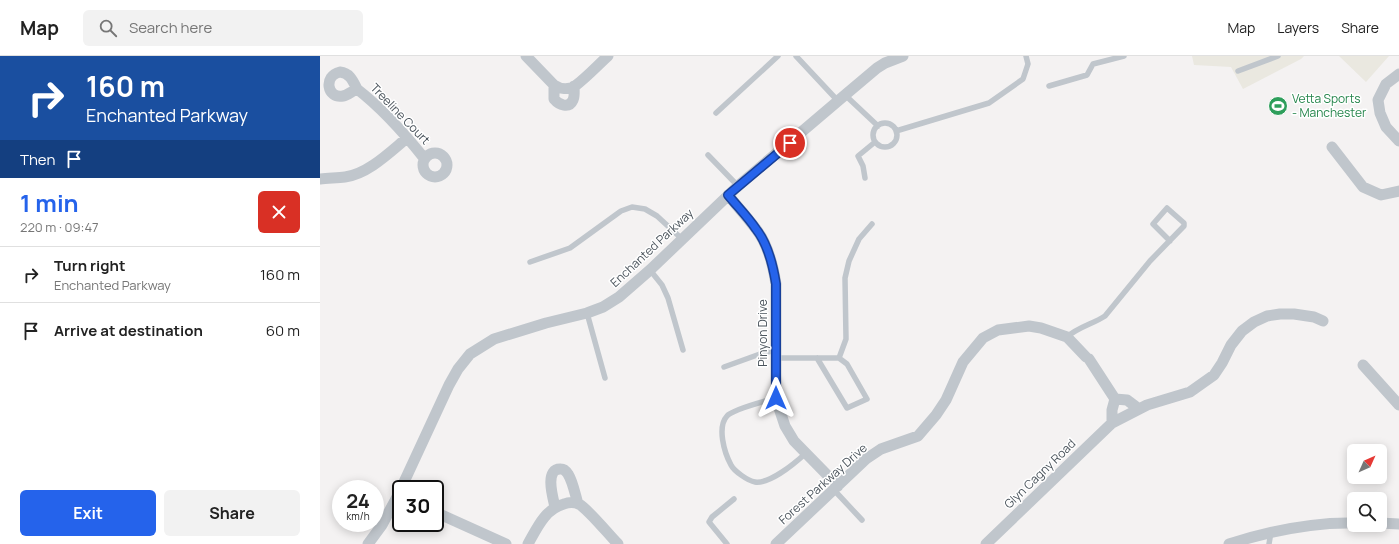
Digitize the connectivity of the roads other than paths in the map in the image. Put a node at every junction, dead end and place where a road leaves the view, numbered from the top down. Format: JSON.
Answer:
{"nodes":[{"id":1,"x":526,"y":56,"type":"edge"},
{"id":2,"x":608,"y":56,"type":"edge"},
{"id":3,"x":778,"y":56,"type":"edge"},
{"id":4,"x":796,"y":56,"type":"edge"},
{"id":5,"x":901,"y":56,"type":"edge"},
{"id":6,"x":1026,"y":56,"type":"edge"},
{"id":7,"x":1124,"y":56,"type":"edge"},
{"id":8,"x":1278,"y":56,"type":"edge"},
{"id":9,"x":1238,"y":71,"type":"dead end"},
{"id":10,"x":1399,"y":74,"type":"edge"},
{"id":11,"x":1049,"y":86,"type":"dead end"},
{"id":12,"x":357,"y":89,"type":"dead end"},
{"id":13,"x":841,"y":98,"type":"junction"},
{"id":14,"x":716,"y":114,"type":"dead end"},
{"id":15,"x":878,"y":126,"type":"junction"},
{"id":16,"x":896,"y":131,"type":"junction"},
{"id":17,"x":407,"y":138,"type":"junction"},
{"id":18,"x":1399,"y":141,"type":"edge"},
{"id":19,"x":875,"y":142,"type":"junction"},
{"id":20,"x":1332,"y":147,"type":"dead end"},
{"id":21,"x":708,"y":155,"type":"dead end"},
{"id":22,"x":424,"y":158,"type":"dead end"},
{"id":23,"x":865,"y":178,"type":"dead end"},
{"id":24,"x":320,"y":179,"type":"edge"},
{"id":25,"x":738,"y":186,"type":"junction"},
{"id":26,"x":1399,"y":191,"type":"edge"},
{"id":27,"x":728,"y":195,"type":"junction"},
{"id":28,"x":872,"y":224,"type":"dead end"},
{"id":29,"x":682,"y":239,"type":"junction"},
{"id":30,"x":1170,"y":241,"type":"junction"},
{"id":31,"x":530,"y":262,"type":"dead end"},
{"id":32,"x":650,"y":270,"type":"junction"},
{"id":33,"x":587,"y":313,"type":"junction"},
{"id":34,"x":1324,"y":321,"type":"dead end"},
{"id":35,"x":1066,"y":338,"type":"junction"},
{"id":36,"x":683,"y":350,"type":"dead end"},
{"id":37,"x":776,"y":354,"type":"junction"},
{"id":38,"x":817,"y":358,"type":"junction"},
{"id":39,"x":839,"y":358,"type":"junction"},
{"id":40,"x":1363,"y":365,"type":"dead end"},
{"id":41,"x":724,"y":367,"type":"dead end"},
{"id":42,"x":605,"y":378,"type":"dead end"},
{"id":43,"x":776,"y":398,"type":"junction"},
{"id":44,"x":1114,"y":399,"type":"junction"},
{"id":45,"x":1399,"y":405,"type":"edge"},
{"id":46,"x":1139,"y":409,"type":"junction"},
{"id":47,"x":1112,"y":423,"type":"junction"},
{"id":48,"x":805,"y":454,"type":"junction"},
{"id":49,"x":407,"y":480,"type":"edge"},
{"id":50,"x":836,"y":488,"type":"junction"},
{"id":51,"x":734,"y":499,"type":"dead end"},
{"id":52,"x":578,"y":504,"type":"junction"},
{"id":53,"x":555,"y":507,"type":"junction"},
{"id":54,"x":392,"y":508,"type":"edge"},
{"id":55,"x":444,"y":516,"type":"edge"},
{"id":56,"x":862,"y":520,"type":"dead end"},
{"id":57,"x":1347,"y":523,"type":"edge"},
{"id":58,"x":1387,"y":523,"type":"edge"},
{"id":59,"x":1399,"y":524,"type":"edge"},
{"id":60,"x":1272,"y":532,"type":"junction"},
{"id":61,"x":368,"y":544,"type":"edge"},
{"id":62,"x":506,"y":544,"type":"edge"},
{"id":63,"x":528,"y":544,"type":"edge"},
{"id":64,"x":618,"y":544,"type":"edge"},
{"id":65,"x":727,"y":544,"type":"edge"},
{"id":66,"x":776,"y":544,"type":"edge"},
{"id":67,"x":986,"y":544,"type":"edge"},
{"id":68,"x":1230,"y":544,"type":"edge"},
{"id":69,"x":1270,"y":544,"type":"edge"}],
"edges":[{"from":1,"to":2,"type":"street"},
{"from":3,"to":14,"type":"lane"},
{"from":4,"to":13,"type":"lane"},
{"from":5,"to":13,"type":"street","name":"Enchanted Parkway"},
{"from":6,"to":16,"type":"lane"},
{"from":7,"to":11,"type":"lane"},
{"from":8,"to":9,"type":"lane"},
{"from":10,"to":18,"type":"street"},
{"from":12,"to":17,"type":"street","name":"Treeline Court"},
{"from":13,"to":15,"type":"lane"},
{"from":13,"to":25,"type":"street","name":"Enchanted Parkway"},
{"from":15,"to":16,"type":"lane"},
{"from":15,"to":19,"type":"lane"},
{"from":16,"to":19,"type":"lane"},
{"from":17,"to":22,"type":"street","name":"Treeline Court"},
{"from":17,"to":24,"type":"street"},
{"from":19,"to":23,"type":"lane"},
{"from":20,"to":26,"type":"street"},
{"from":21,"to":25,"type":"lane"},
{"from":25,"to":27,"type":"street","name":"Enchanted Parkway"},
{"from":27,"to":29,"type":"street","name":"Enchanted Parkway"},
{"from":27,"to":37,"type":"street","name":"Pinyon Drive"},
{"from":28,"to":39,"type":"lane"},
{"from":29,"to":31,"type":"lane"},
{"from":29,"to":32,"type":"street","name":"Enchanted Parkway"},
{"from":30,"to":30,"type":"lane"},
{"from":30,"to":35,"type":"lane"},
{"from":32,"to":33,"type":"street","name":"Enchanted Parkway"},
{"from":32,"to":36,"type":"lane"},
{"from":33,"to":42,"type":"lane"},
{"from":33,"to":49,"type":"street","name":"Enchanted Parkway"},
{"from":34,"to":46,"type":"street","name":"Glyn Cagny Road"},
{"from":35,"to":44,"type":"street","name":"Forest Parkway Drive"},
{"from":35,"to":50,"type":"street","name":"Forest Parkway Drive"},
{"from":37,"to":38,"type":"lane"},
{"from":37,"to":41,"type":"lane"},
{"from":37,"to":43,"type":"street","name":"Pinyon Drive"},
{"from":38,"to":39,"type":"lane"},
{"from":38,"to":39,"type":"lane"},
{"from":40,"to":45,"type":"street"},
{"from":43,"to":48,"type":"street","name":"Pinyon Drive"},
{"from":43,"to":48,"type":"lane"},
{"from":44,"to":46,"type":"street"},
{"from":44,"to":47,"type":"street"},
{"from":46,"to":47,"type":"street","name":"Glyn Cagny Road"},
{"from":47,"to":67,"type":"street","name":"Glyn Cagny Road"},
{"from":48,"to":50,"type":"street","name":"Pinyon Drive"},
{"from":50,"to":56,"type":"lane"},
{"from":50,"to":66,"type":"street","name":"Forest Parkway Drive"},
{"from":51,"to":65,"type":"lane"},
{"from":52,"to":53,"type":"street"},
{"from":52,"to":53,"type":"street"},
{"from":52,"to":64,"type":"street"},
{"from":53,"to":63,"type":"street"},
{"from":54,"to":61,"type":"street","name":"Enchanted Parkway"},
{"from":55,"to":62,"type":"street"},
{"from":57,"to":60,"type":"street"},
{"from":58,"to":59,"type":"street"},
{"from":60,"to":68,"type":"street"},
{"from":60,"to":69,"type":"lane"}]}
